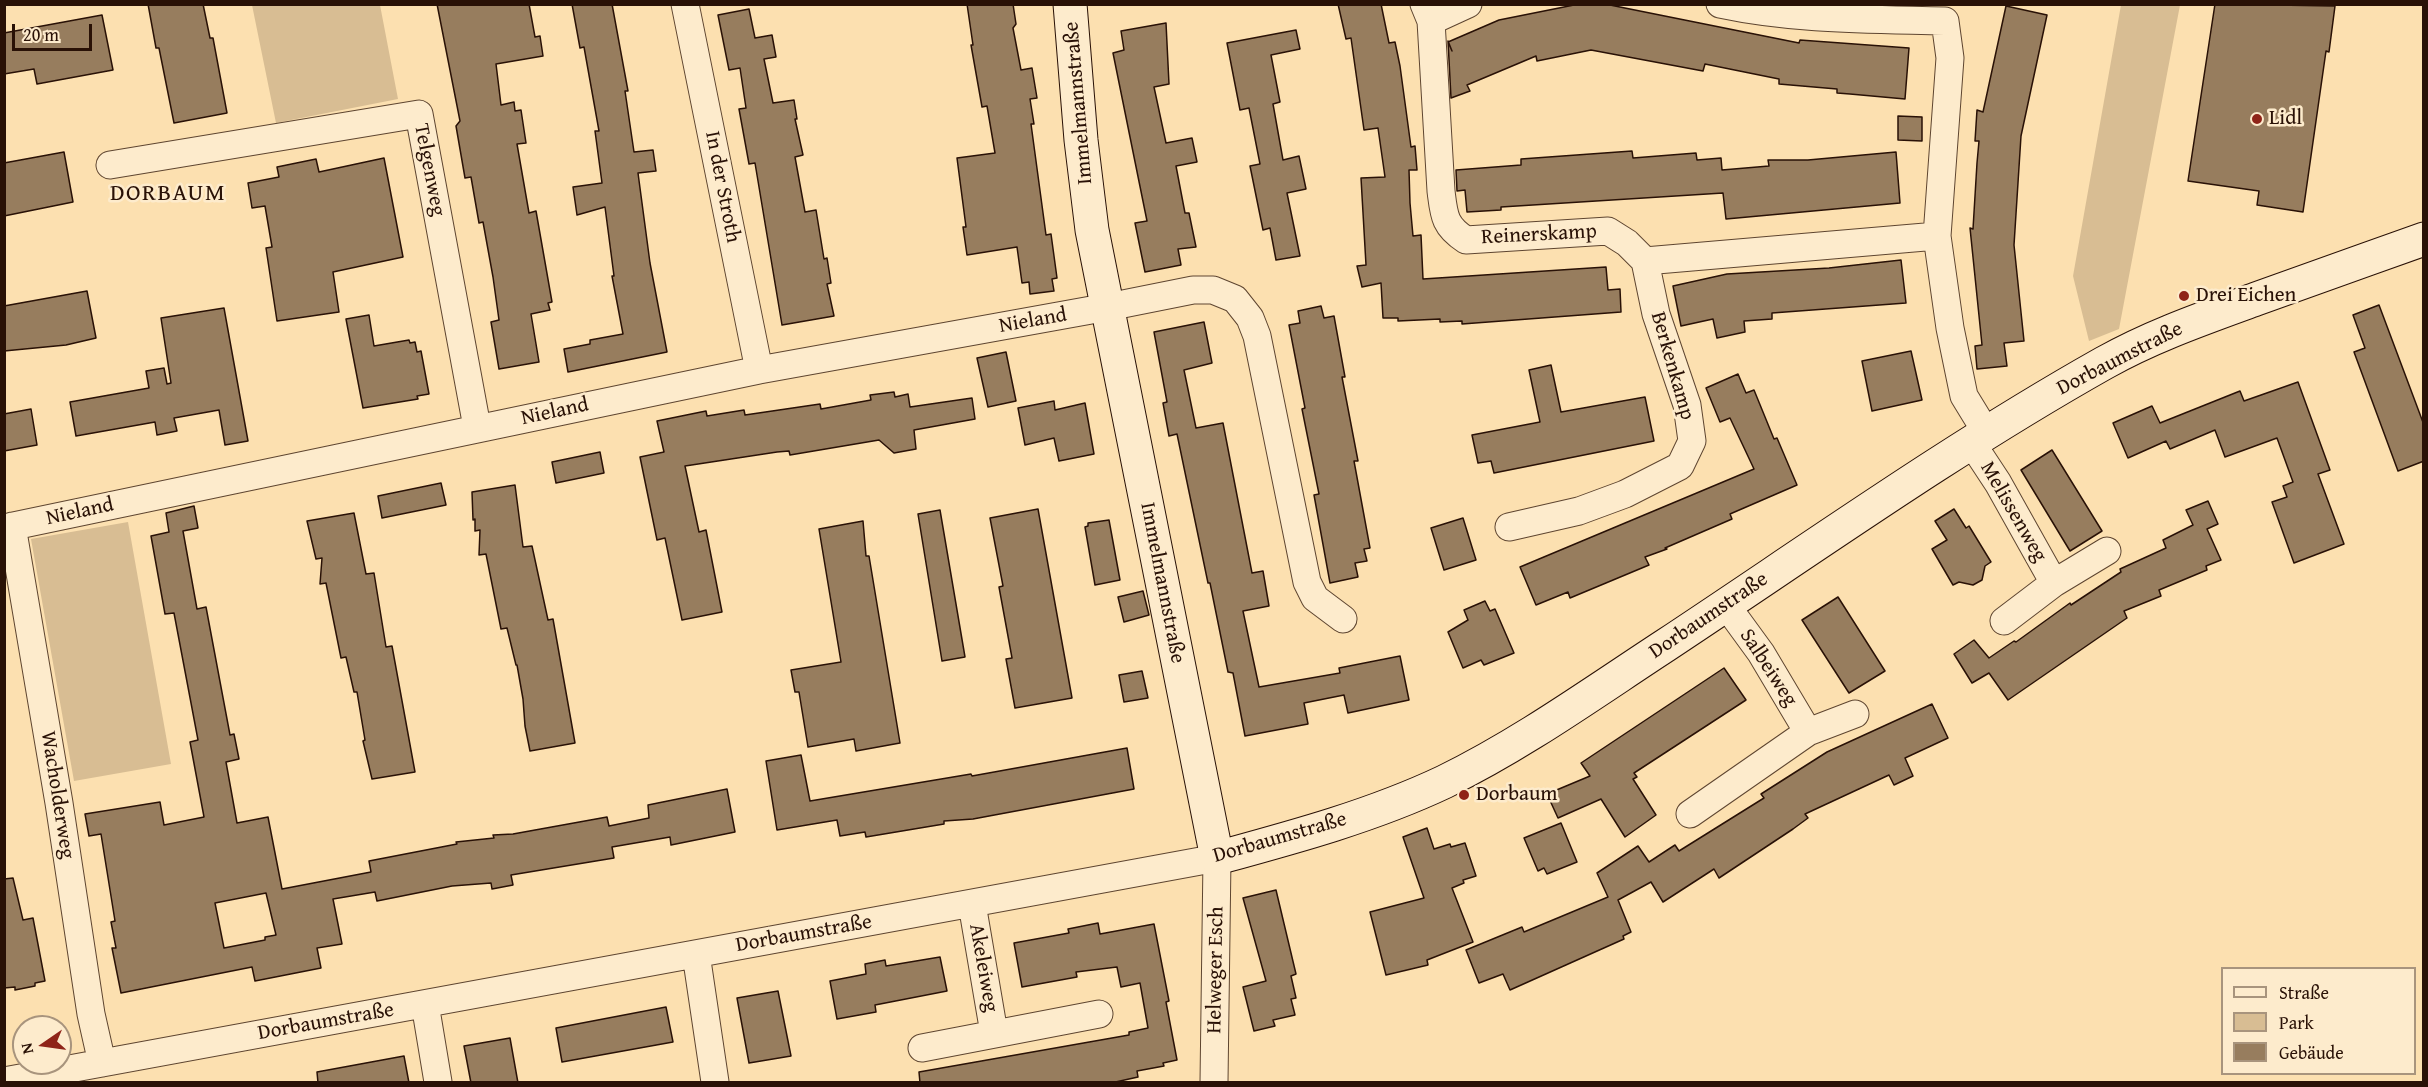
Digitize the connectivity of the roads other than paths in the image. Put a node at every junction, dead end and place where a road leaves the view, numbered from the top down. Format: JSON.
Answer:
{"nodes":[{"id":1,"x":685,"y":4,"type":"edge"},
{"id":2,"x":1070,"y":4,"type":"edge"},
{"id":3,"x":1468,"y":4,"type":"edge"},
{"id":4,"x":1720,"y":4,"type":"edge"},
{"id":5,"x":1428,"y":13,"type":"edge"},
{"id":6,"x":1944,"y":13,"type":"edge"},
{"id":7,"x":110,"y":165,"type":"dead end"},
{"id":8,"x":1937,"y":236,"type":"junction"},
{"id":9,"x":2424,"y":239,"type":"edge"},
{"id":10,"x":1645,"y":261,"type":"junction"},
{"id":11,"x":1108,"y":308,"type":"junction"},
{"id":12,"x":759,"y":370,"type":"junction"},
{"id":13,"x":477,"y":428,"type":"junction"},
{"id":14,"x":1979,"y":437,"type":"junction"},
{"id":15,"x":8,"y":527,"type":"edge"},
{"id":16,"x":1509,"y":527,"type":"dead end"},
{"id":17,"x":2107,"y":551,"type":"dead end"},
{"id":18,"x":2054,"y":583,"type":"junction"},
{"id":19,"x":1726,"y":605,"type":"junction"},
{"id":20,"x":1343,"y":620,"type":"dead end"},
{"id":21,"x":2004,"y":621,"type":"dead end"},
{"id":22,"x":1855,"y":714,"type":"dead end"},
{"id":23,"x":1808,"y":732,"type":"junction"},
{"id":24,"x":1690,"y":813,"type":"dead end"},
{"id":25,"x":1217,"y":858,"type":"junction"},
{"id":26,"x":972,"y":903,"type":"junction"},
{"id":27,"x":696,"y":954,"type":"junction"},
{"id":28,"x":425,"y":1004,"type":"junction"},
{"id":29,"x":1099,"y":1014,"type":"dead end"},
{"id":30,"x":994,"y":1033,"type":"junction"},
{"id":31,"x":922,"y":1048,"type":"dead end"},
{"id":32,"x":102,"y":1063,"type":"junction"},
{"id":33,"x":4,"y":1081,"type":"edge"},
{"id":34,"x":438,"y":1083,"type":"edge"},
{"id":35,"x":715,"y":1083,"type":"edge"},
{"id":36,"x":1214,"y":1083,"type":"edge"}],
"edges":[{"from":1,"to":12,"type":"street","name":"In der Stroth"},
{"from":2,"to":11,"type":"street","name":"Immelmannstraße"},
{"from":3,"to":5,"type":"street","name":"Reinerskamp"},
{"from":4,"to":6,"type":"street"},
{"from":5,"to":10,"type":"street","name":"Reinerskamp"},
{"from":6,"to":8,"type":"street"},
{"from":7,"to":13,"type":"street","name":"Telgenweg"},
{"from":8,"to":10,"type":"street"},
{"from":8,"to":14,"type":"street"},
{"from":9,"to":14,"type":"street","name":"Dorbaumstraße"},
{"from":10,"to":16,"type":"street","name":"Berkenkamp"},
{"from":11,"to":12,"type":"street","name":"Nieland"},
{"from":11,"to":20,"type":"street"},
{"from":11,"to":25,"type":"street","name":"Immelmannstraße"},
{"from":12,"to":13,"type":"street","name":"Nieland"},
{"from":13,"to":15,"type":"street","name":"Nieland"},
{"from":14,"to":18,"type":"street","name":"Melissenweg"},
{"from":14,"to":19,"type":"street","name":"Dorbaumstraße"},
{"from":15,"to":32,"type":"street","name":"Wacholderweg"},
{"from":17,"to":18,"type":"street","name":"Melissenweg"},
{"from":18,"to":21,"type":"street","name":"Melissenweg"},
{"from":19,"to":23,"type":"street","name":"Salbeiweg"},
{"from":19,"to":25,"type":"street","name":"Dorbaumstraße"},
{"from":22,"to":23,"type":"street"},
{"from":23,"to":24,"type":"street"},
{"from":25,"to":26,"type":"street","name":"Dorbaumstraße"},
{"from":25,"to":36,"type":"street","name":"Helweger Esch"},
{"from":26,"to":27,"type":"street","name":"Dorbaumstraße"},
{"from":26,"to":30,"type":"street","name":"Akeleiweg"},
{"from":27,"to":28,"type":"street","name":"Dorbaumstraße"},
{"from":27,"to":35,"type":"street"},
{"from":28,"to":32,"type":"street","name":"Dorbaumstraße"},
{"from":28,"to":34,"type":"street"},
{"from":29,"to":30,"type":"street","name":"Akeleiweg"},
{"from":30,"to":31,"type":"street","name":"Akeleiweg"},
{"from":32,"to":33,"type":"street","name":"Dorbaumstraße"}]}
